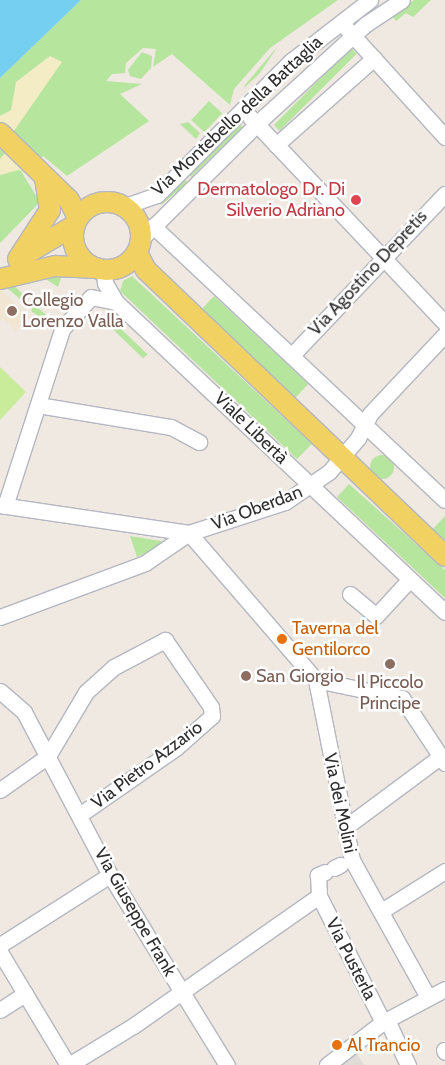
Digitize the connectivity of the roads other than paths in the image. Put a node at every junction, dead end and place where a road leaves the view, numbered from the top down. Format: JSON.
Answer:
{"nodes":[{"id":1,"x":370,"y":0,"type":"edge"},
{"id":2,"x":402,"y":0,"type":"edge"},
{"id":3,"x":340,"y":20,"type":"junction"},
{"id":4,"x":353,"y":36,"type":"junction"},
{"id":5,"x":374,"y":58,"type":"junction"},
{"id":6,"x":241,"y":109,"type":"junction"},
{"id":7,"x":256,"y":124,"type":"junction"},
{"id":8,"x":0,"y":133,"type":"edge"},
{"id":9,"x":445,"y":137,"type":"edge"},
{"id":10,"x":276,"y":145,"type":"junction"},
{"id":11,"x":40,"y":171,"type":"junction"},
{"id":12,"x":445,"y":194,"type":"edge"},
{"id":13,"x":125,"y":206,"type":"junction"},
{"id":14,"x":80,"y":217,"type":"junction"},
{"id":15,"x":141,"y":250,"type":"junction"},
{"id":16,"x":18,"y":259,"type":"junction"},
{"id":17,"x":380,"y":259,"type":"junction"},
{"id":18,"x":100,"y":269,"type":"junction"},
{"id":19,"x":0,"y":273,"type":"edge"},
{"id":20,"x":0,"y":278,"type":"edge"},
{"id":21,"x":116,"y":302,"type":"junction"},
{"id":22,"x":445,"y":323,"type":"edge"},
{"id":23,"x":445,"y":334,"type":"edge"},
{"id":24,"x":292,"y":354,"type":"junction"},
{"id":25,"x":38,"y":405,"type":"junction"},
{"id":26,"x":365,"y":423,"type":"junction"},
{"id":27,"x":199,"y":442,"type":"dead end"},
{"id":28,"x":342,"y":457,"type":"junction"},
{"id":29,"x":313,"y":486,"type":"junction"},
{"id":30,"x":445,"y":500,"type":"edge"},
{"id":31,"x":2,"y":506,"type":"edge"},
{"id":32,"x":189,"y":532,"type":"junction"},
{"id":33,"x":445,"y":556,"type":"edge"},
{"id":34,"x":410,"y":579,"type":"junction"},
{"id":35,"x":350,"y":594,"type":"dead end"},
{"id":36,"x":445,"y":612,"type":"edge"},
{"id":37,"x":0,"y":617,"type":"edge"},
{"id":38,"x":316,"y":680,"type":"junction"},
{"id":39,"x":0,"y":691,"type":"edge"},
{"id":40,"x":48,"y":756,"type":"junction"},
{"id":41,"x":443,"y":760,"type":"edge"},
{"id":42,"x":0,"y":790,"type":"edge"},
{"id":43,"x":81,"y":814,"type":"junction"},
{"id":44,"x":347,"y":826,"type":"junction"},
{"id":45,"x":333,"y":868,"type":"dead end"},
{"id":46,"x":445,"y":871,"type":"edge"},
{"id":47,"x":110,"y":874,"type":"junction"},
{"id":48,"x":319,"y":896,"type":"junction"},
{"id":49,"x":383,"y":910,"type":"junction"},
{"id":50,"x":0,"y":946,"type":"edge"},
{"id":51,"x":0,"y":952,"type":"edge"},
{"id":52,"x":445,"y":989,"type":"edge"},
{"id":53,"x":181,"y":992,"type":"junction"},
{"id":54,"x":25,"y":994,"type":"junction"},
{"id":55,"x":428,"y":997,"type":"junction"},
{"id":56,"x":0,"y":1010,"type":"edge"},
{"id":57,"x":385,"y":1021,"type":"junction"},
{"id":58,"x":68,"y":1065,"type":"edge"},
{"id":59,"x":227,"y":1065,"type":"edge"},
{"id":60,"x":327,"y":1065,"type":"edge"},
{"id":61,"x":408,"y":1065,"type":"edge"}],
"edges":[{"from":1,"to":3,"type":"street","name":"Via Montebello della Battaglia"},
{"from":2,"to":4,"type":"street","name":"Via Montebello della Battaglia"},
{"from":3,"to":4,"type":"street"},
{"from":3,"to":6,"type":"street","name":"Via Montebello della Battaglia"},
{"from":4,"to":5,"type":"street"},
{"from":4,"to":7,"type":"street","name":"Via Montebello della Battaglia"},
{"from":5,"to":9,"type":"street"},
{"from":5,"to":10,"type":"street"},
{"from":6,"to":7,"type":"street"},
{"from":6,"to":13,"type":"street","name":"Via Montebello della Battaglia"},
{"from":7,"to":10,"type":"street"},
{"from":7,"to":15,"type":"street","name":"Via Montebello della Battaglia"},
{"from":8,"to":11,"type":"main road"},
{"from":10,"to":17,"type":"street"},
{"from":11,"to":14,"type":"main road"},
{"from":11,"to":16,"type":"main road"},
{"from":12,"to":17,"type":"street","name":"Via Agostino Depretis"},
{"from":13,"to":14,"type":"main road"},
{"from":13,"to":15,"type":"main road"},
{"from":14,"to":16,"type":"main road"},
{"from":14,"to":18,"type":"main road"},
{"from":15,"to":18,"type":"main road"},
{"from":15,"to":24,"type":"street"},
{"from":15,"to":28,"type":"main road"},
{"from":16,"to":19,"type":"main road"},
{"from":17,"to":22,"type":"street"},
{"from":17,"to":24,"type":"street","name":"Via Agostino Depretis"},
{"from":18,"to":20,"type":"main road"},
{"from":18,"to":21,"type":"street","name":"Viale Libertà"},
{"from":21,"to":25,"type":"street"},
{"from":21,"to":29,"type":"street","name":"Viale Libertà"},
{"from":23,"to":26,"type":"street","name":"Via Oberdan"},
{"from":24,"to":26,"type":"street"},
{"from":25,"to":27,"type":"street"},
{"from":25,"to":31,"type":"street"},
{"from":26,"to":28,"type":"street","name":"Via Oberdan"},
{"from":26,"to":30,"type":"street"},
{"from":28,"to":29,"type":"street","name":"Via Oberdan"},
{"from":28,"to":33,"type":"main road"},
{"from":29,"to":32,"type":"street","name":"Via Oberdan"},
{"from":29,"to":34,"type":"street","name":"Viale Libertà"},
{"from":31,"to":32,"type":"street"},
{"from":32,"to":37,"type":"street"},
{"from":32,"to":38,"type":"street"},
{"from":34,"to":35,"type":"street"},
{"from":34,"to":36,"type":"street","name":"Viale Libertà"},
{"from":38,"to":41,"type":"street"},
{"from":38,"to":44,"type":"street","name":"Via dei Molini"},
{"from":39,"to":40,"type":"street","name":"Via Giuseppe Frank"},
{"from":40,"to":42,"type":"street"},
{"from":40,"to":43,"type":"street","name":"Via Giuseppe Frank"},
{"from":40,"to":43,"type":"street","name":"Via Pietro Azzario"},
{"from":41,"to":44,"type":"street"},
{"from":43,"to":47,"type":"street","name":"Via Giuseppe Frank"},
{"from":44,"to":49,"type":"street","name":"Via dei Molini"},
{"from":45,"to":48,"type":"street"},
{"from":46,"to":49,"type":"street"},
{"from":47,"to":50,"type":"street"},
{"from":47,"to":53,"type":"street","name":"Via Giuseppe Frank"},
{"from":48,"to":53,"type":"street"},
{"from":48,"to":57,"type":"street","name":"Via Pusterla"},
{"from":49,"to":55,"type":"street","name":"Via dei Molini"},
{"from":51,"to":54,"type":"street"},
{"from":52,"to":55,"type":"street"},
{"from":53,"to":58,"type":"street"},
{"from":53,"to":59,"type":"street","name":"Via Giuseppe Frank"},
{"from":54,"to":56,"type":"street"},
{"from":54,"to":58,"type":"street"},
{"from":55,"to":57,"type":"street"},
{"from":57,"to":60,"type":"street"},
{"from":57,"to":61,"type":"street","name":"Via Pusterla"}]}
